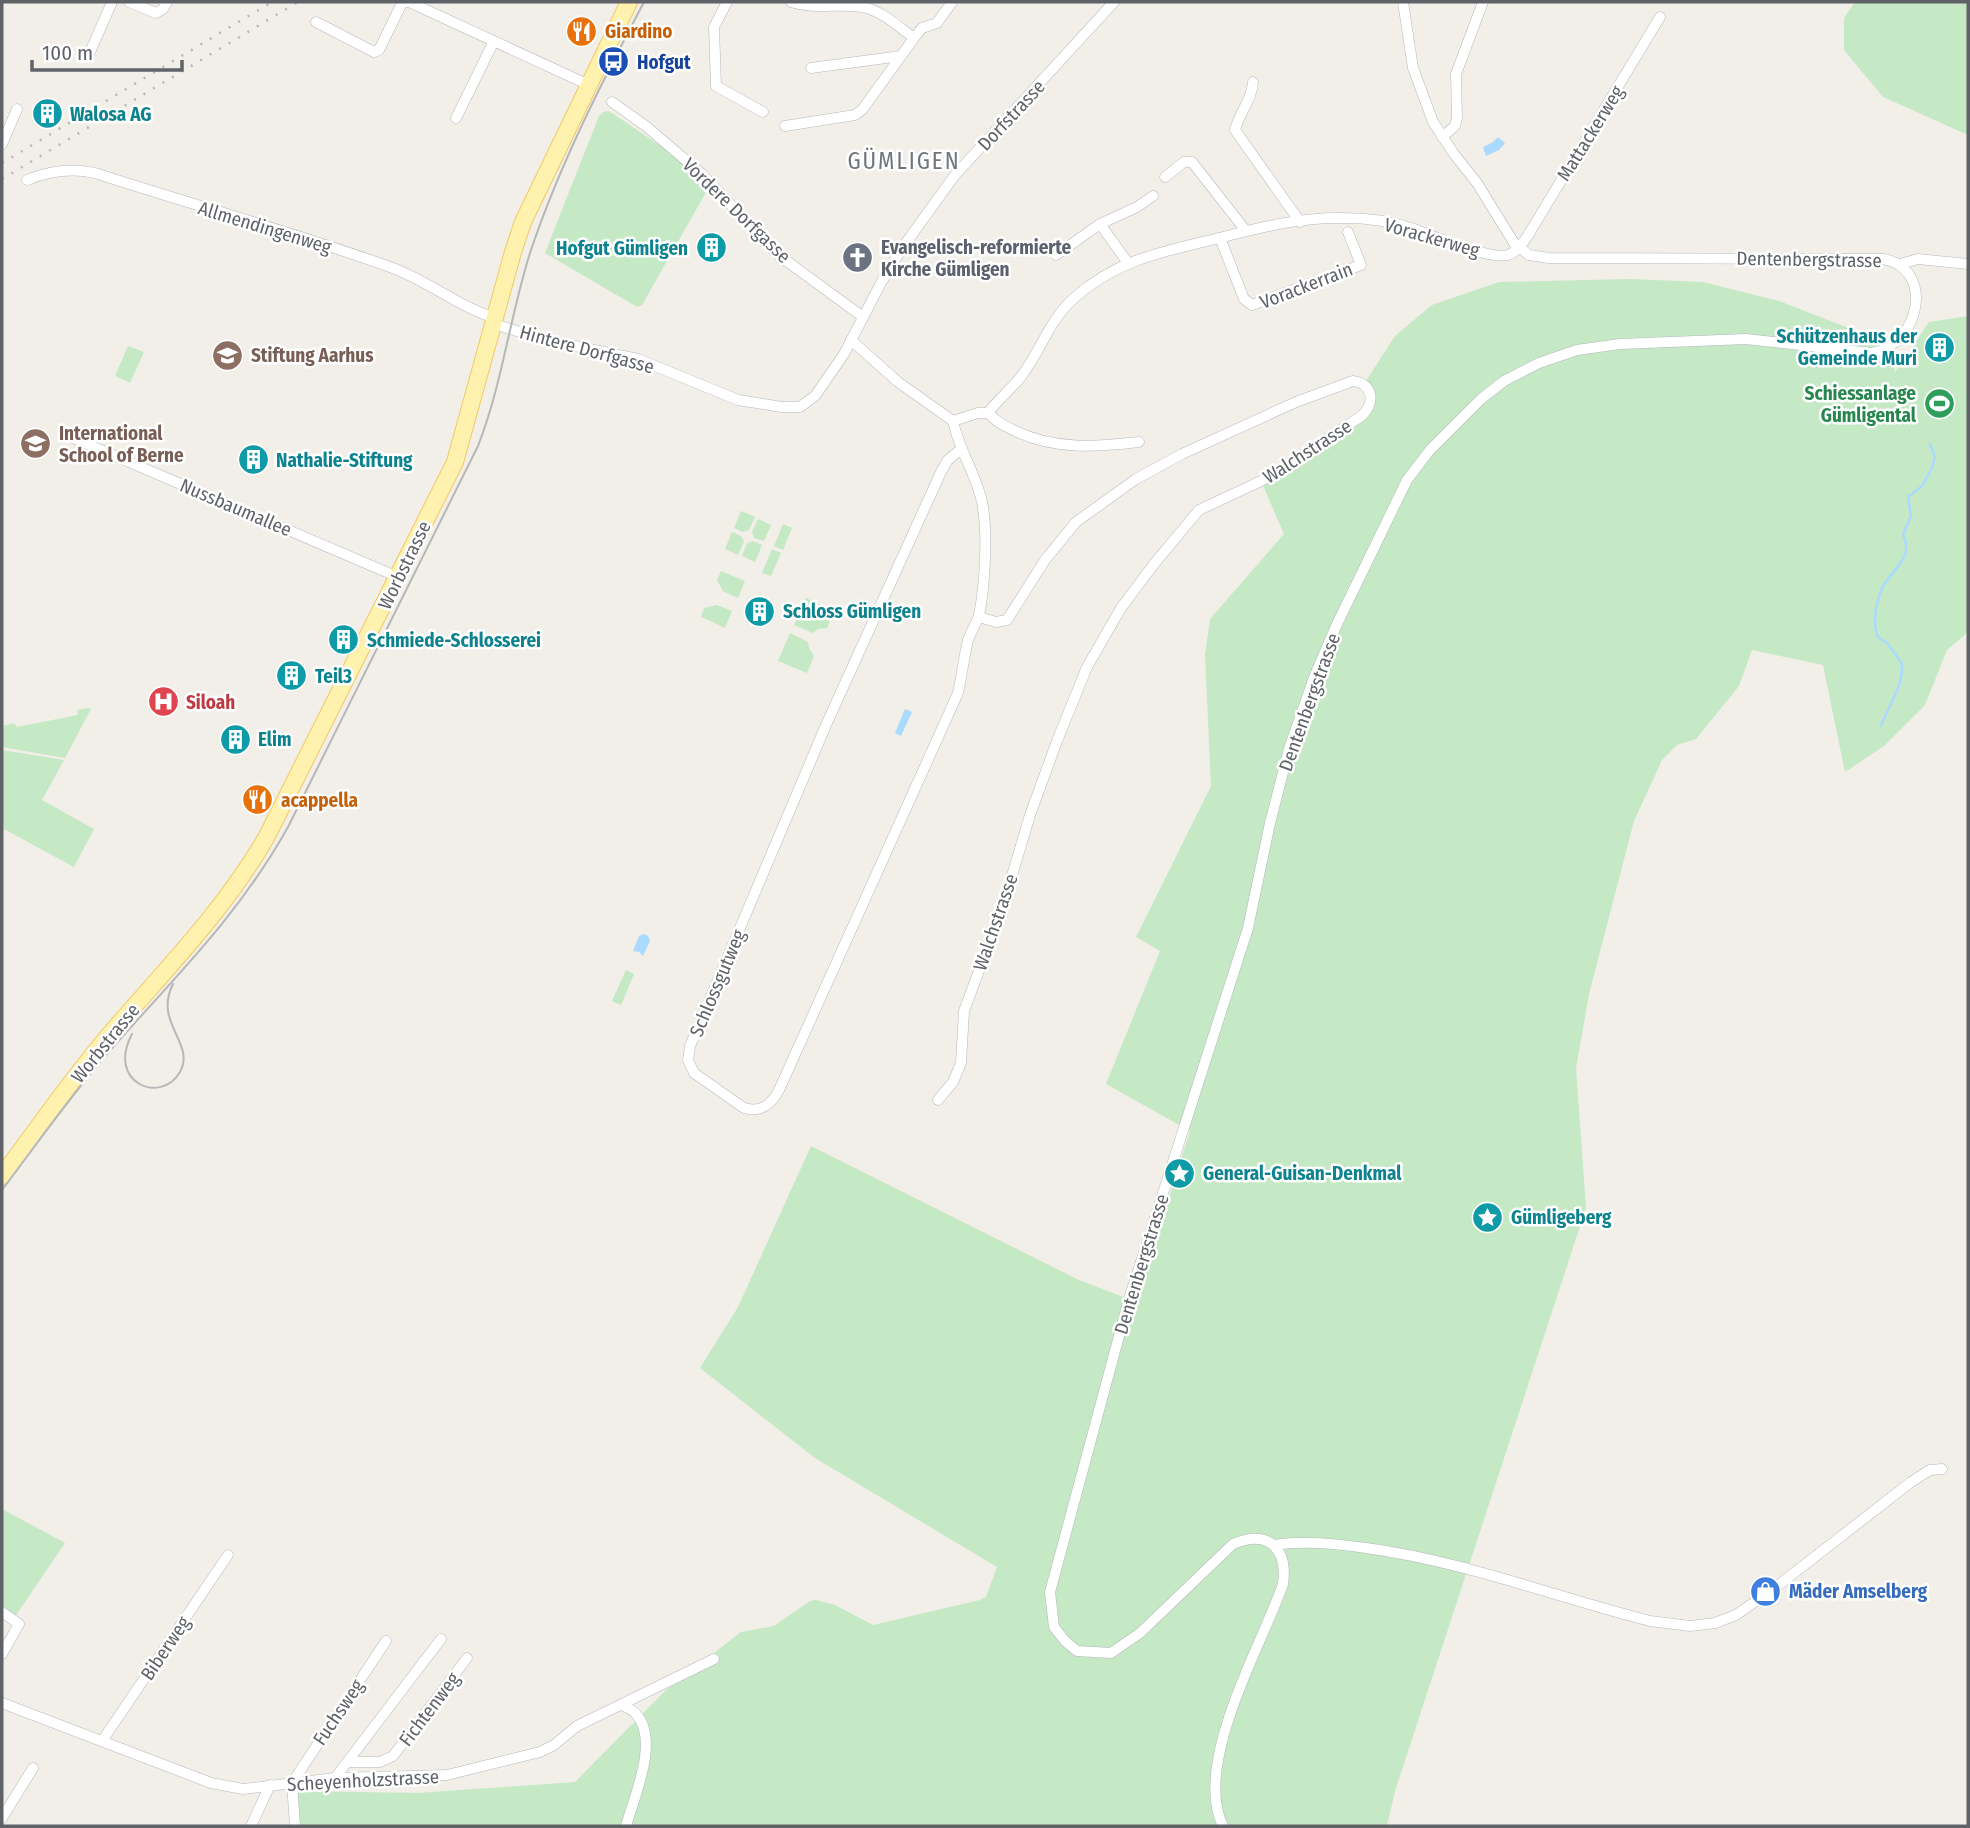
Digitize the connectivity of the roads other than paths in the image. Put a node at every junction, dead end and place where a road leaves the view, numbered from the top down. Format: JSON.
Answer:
{"nodes":[{"id":1,"x":112,"y":2,"type":"edge"},
{"id":2,"x":129,"y":2,"type":"edge"},
{"id":3,"x":167,"y":2,"type":"edge"},
{"id":4,"x":408,"y":2,"type":"edge"},
{"id":5,"x":629,"y":2,"type":"edge"},
{"id":6,"x":727,"y":2,"type":"edge"},
{"id":7,"x":791,"y":2,"type":"edge"},
{"id":8,"x":952,"y":2,"type":"edge"},
{"id":9,"x":1114,"y":2,"type":"edge"},
{"id":10,"x":1404,"y":2,"type":"edge"},
{"id":11,"x":1483,"y":2,"type":"edge"},
{"id":12,"x":1660,"y":17,"type":"dead end"},
{"id":13,"x":316,"y":22,"type":"dead end"},
{"id":14,"x":914,"y":37,"type":"junction"},
{"id":15,"x":494,"y":41,"type":"junction"},
{"id":16,"x":90,"y":52,"type":"dead end"},
{"id":17,"x":901,"y":56,"type":"junction"},
{"id":18,"x":811,"y":68,"type":"dead end"},
{"id":19,"x":1253,"y":82,"type":"dead end"},
{"id":20,"x":589,"y":85,"type":"junction"},
{"id":21,"x":612,"y":102,"type":"dead end"},
{"id":22,"x":17,"y":109,"type":"dead end"},
{"id":23,"x":762,"y":112,"type":"dead end"},
{"id":24,"x":456,"y":118,"type":"dead end"},
{"id":25,"x":785,"y":126,"type":"dead end"},
{"id":26,"x":1442,"y":137,"type":"junction"},
{"id":27,"x":2,"y":144,"type":"edge"},
{"id":28,"x":1165,"y":177,"type":"dead end"},
{"id":29,"x":27,"y":180,"type":"dead end"},
{"id":30,"x":1153,"y":196,"type":"dead end"},
{"id":31,"x":1300,"y":222,"type":"junction"},
{"id":32,"x":1100,"y":224,"type":"junction"},
{"id":33,"x":1246,"y":230,"type":"junction"},
{"id":34,"x":1348,"y":232,"type":"dead end"},
{"id":35,"x":1220,"y":238,"type":"junction"},
{"id":36,"x":1519,"y":247,"type":"junction"},
{"id":37,"x":1056,"y":256,"type":"dead end"},
{"id":38,"x":1128,"y":262,"type":"junction"},
{"id":39,"x":1900,"y":264,"type":"junction"},
{"id":40,"x":1968,"y":264,"type":"edge"},
{"id":41,"x":863,"y":317,"type":"junction"},
{"id":42,"x":494,"y":321,"type":"junction"},
{"id":43,"x":851,"y":340,"type":"junction"},
{"id":44,"x":800,"y":407,"type":"joint"},
{"id":45,"x":988,"y":413,"type":"junction"},
{"id":46,"x":953,"y":421,"type":"junction"},
{"id":47,"x":73,"y":438,"type":"dead end"},
{"id":48,"x":1139,"y":442,"type":"dead end"},
{"id":49,"x":962,"y":448,"type":"junction"},
{"id":50,"x":398,"y":577,"type":"junction"},
{"id":51,"x":979,"y":617,"type":"junction"},
{"id":52,"x":938,"y":1100,"type":"dead end"},
{"id":53,"x":2,"y":1176,"type":"edge"},
{"id":54,"x":1942,"y":1469,"type":"dead end"},
{"id":55,"x":1275,"y":1545,"type":"junction"},
{"id":56,"x":228,"y":1555,"type":"dead end"},
{"id":57,"x":2,"y":1612,"type":"edge"},
{"id":58,"x":441,"y":1639,"type":"dead end"},
{"id":59,"x":386,"y":1641,"type":"dead end"},
{"id":60,"x":2,"y":1654,"type":"edge"},
{"id":61,"x":467,"y":1658,"type":"dead end"},
{"id":62,"x":714,"y":1659,"type":"dead end"},
{"id":63,"x":2,"y":1703,"type":"edge"},
{"id":64,"x":622,"y":1705,"type":"junction"},
{"id":65,"x":102,"y":1741,"type":"junction"},
{"id":66,"x":348,"y":1762,"type":"junction"},
{"id":67,"x":33,"y":1768,"type":"dead end"},
{"id":68,"x":335,"y":1778,"type":"junction"},
{"id":69,"x":292,"y":1783,"type":"junction"},
{"id":70,"x":270,"y":1785,"type":"junction"},
{"id":71,"x":2,"y":1818,"type":"edge"},
{"id":72,"x":251,"y":1826,"type":"edge"},
{"id":73,"x":295,"y":1826,"type":"edge"},
{"id":74,"x":626,"y":1826,"type":"edge"},
{"id":75,"x":1223,"y":1826,"type":"edge"}],
"edges":[{"from":1,"to":16,"type":"street"},
{"from":2,"to":3,"type":"street"},
{"from":4,"to":13,"type":"street"},
{"from":4,"to":15,"type":"street"},
{"from":5,"to":20,"type":"main road","name":"Worbstrasse"},
{"from":6,"to":23,"type":"street"},
{"from":7,"to":14,"type":"street"},
{"from":8,"to":14,"type":"street"},
{"from":9,"to":41,"type":"street","name":"Dorfstrasse"},
{"from":10,"to":26,"type":"street"},
{"from":11,"to":26,"type":"street"},
{"from":12,"to":36,"type":"street","name":"Mattackerweg"},
{"from":14,"to":17,"type":"street"},
{"from":15,"to":20,"type":"street"},
{"from":15,"to":24,"type":"street"},
{"from":17,"to":18,"type":"street"},
{"from":17,"to":25,"type":"street"},
{"from":19,"to":31,"type":"street"},
{"from":20,"to":42,"type":"main road","name":"Worbstrasse"},
{"from":21,"to":41,"type":"street","name":"Vordere Dorfgasse"},
{"from":22,"to":27,"type":"street"},
{"from":26,"to":36,"type":"street"},
{"from":28,"to":33,"type":"street"},
{"from":29,"to":42,"type":"street","name":"Allmendingenweg"},
{"from":30,"to":32,"type":"street"},
{"from":31,"to":33,"type":"street","name":"Vorackerweg"},
{"from":31,"to":36,"type":"street","name":"Vorackerweg"},
{"from":32,"to":37,"type":"street"},
{"from":32,"to":38,"type":"street"},
{"from":33,"to":35,"type":"street","name":"Vorackerweg"},
{"from":34,"to":35,"type":"street","name":"Vorackerrain"},
{"from":35,"to":38,"type":"street","name":"Vorackerweg"},
{"from":36,"to":39,"type":"street","name":"Dentenbergstrasse"},
{"from":38,"to":45,"type":"street","name":"Vorackerweg"},
{"from":39,"to":40,"type":"street"},
{"from":39,"to":55,"type":"street","name":"Dentenbergstrasse"},
{"from":41,"to":43,"type":"street","name":"Dorfstrasse"},
{"from":42,"to":44,"type":"street","name":"Hintere Dorfgasse"},
{"from":42,"to":50,"type":"main road","name":"Worbstrasse"},
{"from":43,"to":44,"type":"street","name":"Dorfstrasse"},
{"from":43,"to":46,"type":"street"},
{"from":45,"to":46,"type":"street"},
{"from":45,"to":48,"type":"street"},
{"from":46,"to":49,"type":"street"},
{"from":47,"to":50,"type":"street","name":"Nussbaumallee"},
{"from":49,"to":51,"type":"street"},
{"from":49,"to":51,"type":"street","name":"Schlossgutweg"},
{"from":50,"to":53,"type":"main road","name":"Worbstrasse"},
{"from":51,"to":52,"type":"street","name":"Walchstrasse"},
{"from":54,"to":55,"type":"street","name":"Dentenbergstrasse"},
{"from":55,"to":75,"type":"street"},
{"from":56,"to":65,"type":"street","name":"Biberweg"},
{"from":57,"to":60,"type":"street"},
{"from":58,"to":66,"type":"street","name":"Fichtenweg"},
{"from":59,"to":69,"type":"street","name":"Fuchsweg"},
{"from":61,"to":66,"type":"street","name":"Fichtenweg"},
{"from":62,"to":64,"type":"street","name":"Scheyenholzstrasse"},
{"from":63,"to":65,"type":"street","name":"Scheyenholzstrasse"},
{"from":64,"to":68,"type":"street","name":"Scheyenholzstrasse"},
{"from":64,"to":74,"type":"street"},
{"from":65,"to":70,"type":"street","name":"Scheyenholzstrasse"},
{"from":66,"to":68,"type":"street","name":"Fichtenweg"},
{"from":67,"to":71,"type":"street"},
{"from":68,"to":69,"type":"street","name":"Scheyenholzstrasse"},
{"from":69,"to":70,"type":"street","name":"Scheyenholzstrasse"},
{"from":69,"to":73,"type":"street"},
{"from":70,"to":72,"type":"street"}]}
